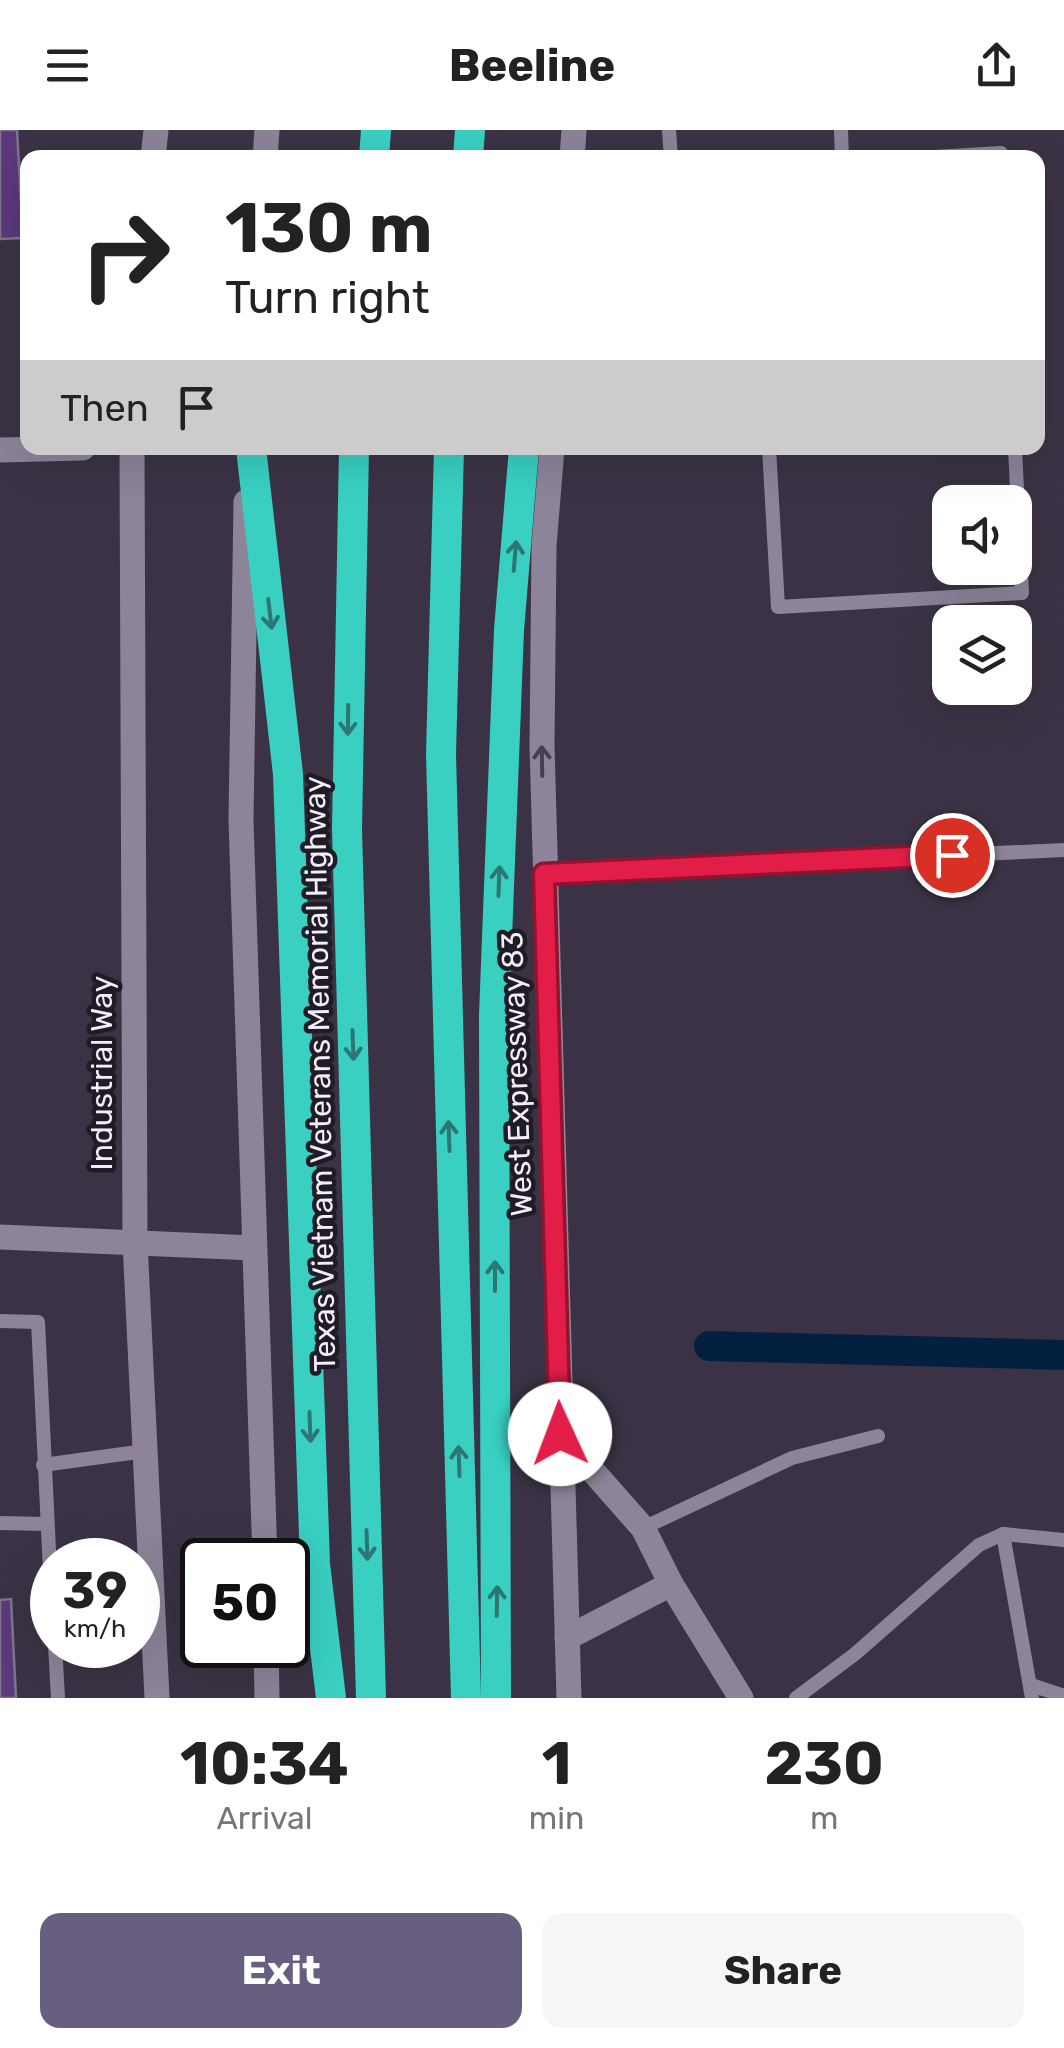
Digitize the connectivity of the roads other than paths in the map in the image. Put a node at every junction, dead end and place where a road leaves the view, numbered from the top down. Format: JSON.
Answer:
{"nodes":[{"id":1,"x":132,"y":455,"type":"edge"},
{"id":2,"x":249,"y":455,"type":"edge"},
{"id":3,"x":250,"y":455,"type":"edge"},
{"id":4,"x":354,"y":455,"type":"edge"},
{"id":5,"x":449,"y":455,"type":"edge"},
{"id":6,"x":523,"y":455,"type":"edge"},
{"id":7,"x":551,"y":455,"type":"edge"},
{"id":8,"x":770,"y":455,"type":"edge"},
{"id":9,"x":1014,"y":455,"type":"edge"},
{"id":10,"x":1064,"y":850,"type":"edge"},
{"id":11,"x":544,"y":874,"type":"junction"},
{"id":12,"x":0,"y":1237,"type":"edge"},
{"id":13,"x":135,"y":1242,"type":"junction"},
{"id":14,"x":254,"y":1248,"type":"junction"},
{"id":15,"x":0,"y":1321,"type":"edge"},
{"id":16,"x":560,"y":1434,"type":"junction"},
{"id":17,"x":878,"y":1436,"type":"dead end"},
{"id":18,"x":145,"y":1450,"type":"junction"},
{"id":19,"x":43,"y":1464,"type":"junction"},
{"id":20,"x":0,"y":1523,"type":"edge"},
{"id":21,"x":47,"y":1524,"type":"junction"},
{"id":22,"x":643,"y":1528,"type":"junction"},
{"id":23,"x":1003,"y":1534,"type":"junction"},
{"id":24,"x":48,"y":1538,"type":"edge"},
{"id":25,"x":264,"y":1538,"type":"edge"},
{"id":26,"x":1064,"y":1540,"type":"edge"},
{"id":27,"x":671,"y":1584,"type":"junction"},
{"id":28,"x":567,"y":1638,"type":"junction"},
{"id":29,"x":56,"y":1668,"type":"edge"},
{"id":30,"x":266,"y":1668,"type":"edge"},
{"id":31,"x":1032,"y":1691,"type":"edge"},
{"id":32,"x":1064,"y":1696,"type":"edge"},
{"id":33,"x":58,"y":1698,"type":"edge"},
{"id":34,"x":157,"y":1698,"type":"edge"},
{"id":35,"x":267,"y":1698,"type":"edge"},
{"id":36,"x":331,"y":1698,"type":"edge"},
{"id":37,"x":372,"y":1698,"type":"edge"},
{"id":38,"x":466,"y":1698,"type":"edge"},
{"id":39,"x":496,"y":1698,"type":"edge"},
{"id":40,"x":569,"y":1698,"type":"edge"},
{"id":41,"x":741,"y":1698,"type":"edge"},
{"id":42,"x":796,"y":1698,"type":"edge"}],
"edges":[{"from":1,"to":13,"type":"main road","name":"Industrial Way"},
{"from":2,"to":14,"type":"main road"},
{"from":3,"to":36,"type":"highway","one_way":true},
{"from":4,"to":37,"type":"highway","name":"Texas Vietnam Veterans Memorial Highway","one_way":true},
{"from":38,"to":5,"type":"highway","one_way":true},
{"from":39,"to":6,"type":"highway","one_way":true},
{"from":11,"to":7,"type":"main road","name":"West Expressway 83","one_way":true},
{"from":8,"to":9,"type":"lane"},
{"from":10,"to":11,"type":"lane"},
{"from":11,"to":16,"type":"main road","name":"West Expressway 83"},
{"from":12,"to":13,"type":"main road"},
{"from":13,"to":14,"type":"main road"},
{"from":13,"to":18,"type":"main road","name":"Industrial Way"},
{"from":14,"to":25,"type":"main road"},
{"from":15,"to":19,"type":"lane"},
{"from":16,"to":22,"type":"main road"},
{"from":16,"to":28,"type":"main road","name":"West Expressway 83"},
{"from":17,"to":22,"type":"lane"},
{"from":18,"to":19,"type":"lane"},
{"from":18,"to":34,"type":"main road","name":"Industrial Way"},
{"from":19,"to":21,"type":"lane"},
{"from":20,"to":21,"type":"lane"},
{"from":21,"to":24,"type":"lane"},
{"from":22,"to":27,"type":"main road"},
{"from":23,"to":26,"type":"lane"},
{"from":23,"to":31,"type":"lane"},
{"from":23,"to":42,"type":"lane"},
{"from":27,"to":28,"type":"main road"},
{"from":27,"to":41,"type":"main road"},
{"from":28,"to":40,"type":"main road","name":"West Expressway 83"},
{"from":29,"to":33,"type":"lane"},
{"from":30,"to":35,"type":"main road"},
{"from":31,"to":32,"type":"lane"}]}
